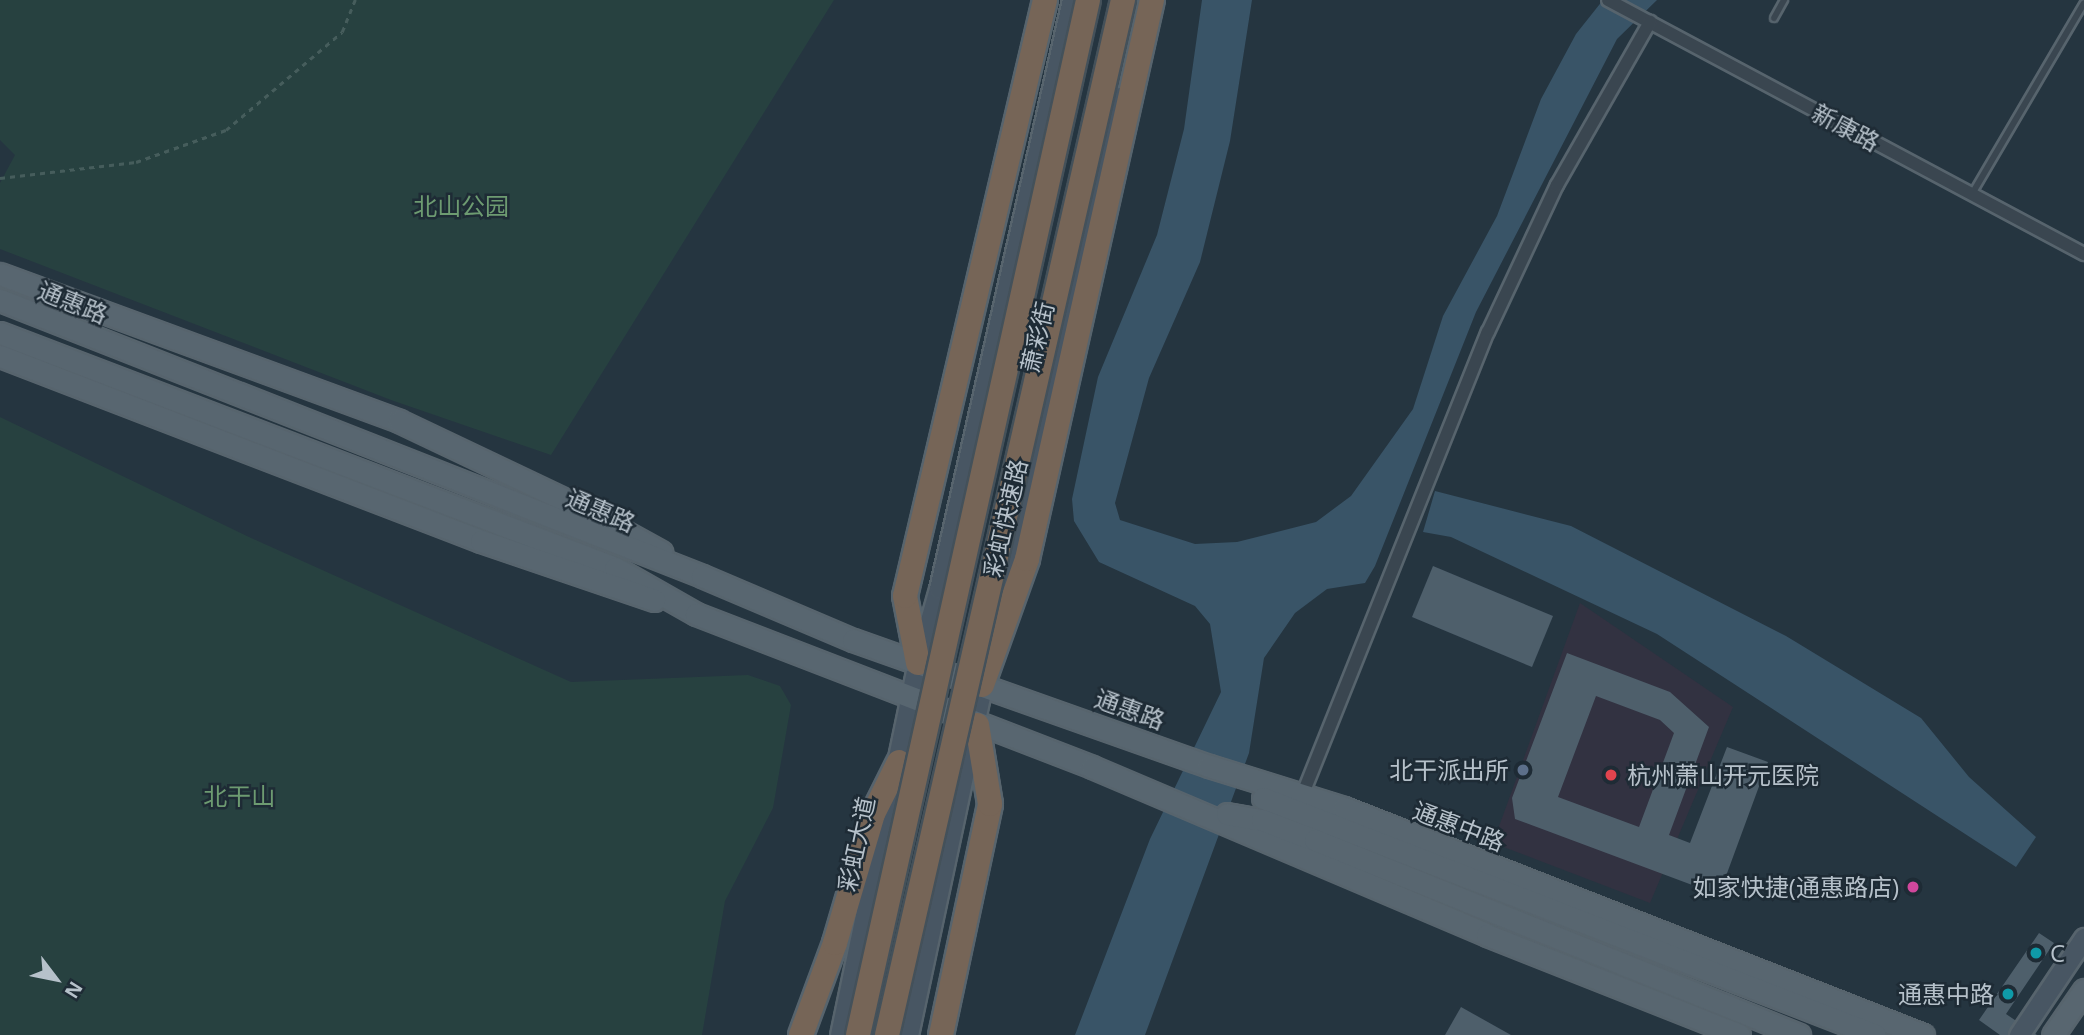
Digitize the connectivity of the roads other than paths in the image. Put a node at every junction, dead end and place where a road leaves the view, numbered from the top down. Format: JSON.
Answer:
{"nodes":[{"id":1,"x":1045,"y":0,"type":"edge"},
{"id":2,"x":1072,"y":0,"type":"edge"},
{"id":3,"x":1088,"y":0,"type":"edge"},
{"id":4,"x":1123,"y":0,"type":"edge"},
{"id":5,"x":1140,"y":0,"type":"edge"},
{"id":6,"x":1152,"y":0,"type":"edge"},
{"id":7,"x":1608,"y":0,"type":"edge"},
{"id":8,"x":1784,"y":0,"type":"edge"},
{"id":9,"x":2084,"y":3,"type":"edge"},
{"id":10,"x":1774,"y":18,"type":"dead end"},
{"id":11,"x":1650,"y":22,"type":"junction"},
{"id":12,"x":1972,"y":194,"type":"junction"},
{"id":13,"x":2084,"y":254,"type":"edge"},
{"id":14,"x":0,"y":274,"type":"edge"},
{"id":15,"x":0,"y":300,"type":"edge"},
{"id":16,"x":0,"y":332,"type":"edge"},
{"id":17,"x":0,"y":356,"type":"edge"},
{"id":18,"x":702,"y":576,"type":"junction"},
{"id":19,"x":696,"y":614,"type":"junction"},
{"id":20,"x":918,"y":663,"type":"junction"},
{"id":21,"x":982,"y":685,"type":"junction"},
{"id":22,"x":913,"y":700,"type":"junction"},
{"id":23,"x":977,"y":725,"type":"junction"},
{"id":24,"x":1185,"y":758,"type":"joint"},
{"id":25,"x":900,"y":762,"type":"junction"},
{"id":26,"x":1209,"y":766,"type":"junction"},
{"id":27,"x":1301,"y":796,"type":"junction"},
{"id":28,"x":1194,"y":809,"type":"junction"},
{"id":29,"x":2084,"y":938,"type":"edge"},
{"id":30,"x":874,"y":966,"type":"junction"},
{"id":31,"x":2084,"y":989,"type":"edge"},
{"id":32,"x":801,"y":1035,"type":"edge"},
{"id":33,"x":840,"y":1035,"type":"edge"},
{"id":34,"x":846,"y":1035,"type":"edge"},
{"id":35,"x":858,"y":1035,"type":"edge"},
{"id":36,"x":887,"y":1035,"type":"edge"},
{"id":37,"x":908,"y":1035,"type":"edge"},
{"id":38,"x":941,"y":1035,"type":"edge"},
{"id":39,"x":1739,"y":1035,"type":"edge"},
{"id":40,"x":1798,"y":1035,"type":"edge"},
{"id":41,"x":1875,"y":1035,"type":"edge"},
{"id":42,"x":1923,"y":1035,"type":"edge"},
{"id":43,"x":2019,"y":1035,"type":"edge"},
{"id":44,"x":2053,"y":1035,"type":"edge"}],
"edges":[{"from":1,"to":20,"type":"highway"},
{"from":2,"to":20,"type":"main road","name":"萧彩街"},
{"from":3,"to":30,"type":"highway","name":"彩虹快速路","bridge":true},
{"from":4,"to":36,"type":"highway","name":"彩虹快速路","bridge":true},
{"from":5,"to":21,"type":"main road","name":"萧彩街"},
{"from":6,"to":21,"type":"highway"},
{"from":7,"to":11,"type":"street","name":"新康路"},
{"from":8,"to":10,"type":"lane"},
{"from":9,"to":12,"type":"lane"},
{"from":11,"to":12,"type":"street","name":"新康路"},
{"from":11,"to":27,"type":"street"},
{"from":12,"to":13,"type":"street","name":"新康路"},
{"from":14,"to":18,"type":"main road"},
{"from":15,"to":18,"type":"main road","name":"通惠路"},
{"from":16,"to":19,"type":"main road","name":"通惠路"},
{"from":17,"to":19,"type":"main road"},
{"from":18,"to":20,"type":"main road","name":"通惠路"},
{"from":19,"to":22,"type":"main road","name":"通惠路"},
{"from":20,"to":21,"type":"main road","name":"通惠路"},
{"from":20,"to":22,"type":"main road","name":"彩虹大道"},
{"from":21,"to":23,"type":"main road"},
{"from":21,"to":24,"type":"main road","name":"通惠路"},
{"from":22,"to":23,"type":"main road","name":"通惠路"},
{"from":22,"to":25,"type":"main road","name":"彩虹大道"},
{"from":23,"to":28,"type":"main road","name":"通惠路"},
{"from":23,"to":37,"type":"main road"},
{"from":23,"to":38,"type":"highway"},
{"from":24,"to":26,"type":"main road","name":"通惠中路"},
{"from":25,"to":32,"type":"highway"},
{"from":25,"to":33,"type":"main road","name":"彩虹大道"},
{"from":26,"to":27,"type":"main road","name":"通惠中路"},
{"from":26,"to":41,"type":"main road","name":"通惠中路"},
{"from":27,"to":42,"type":"main road","name":"通惠中路"},
{"from":28,"to":39,"type":"main road"},
{"from":28,"to":40,"type":"main road"},
{"from":29,"to":43,"type":"main road"},
{"from":30,"to":34,"type":"highway","bridge":true},
{"from":30,"to":35,"type":"highway","name":"彩虹快速路","bridge":true},
{"from":31,"to":44,"type":"main road"}]}
